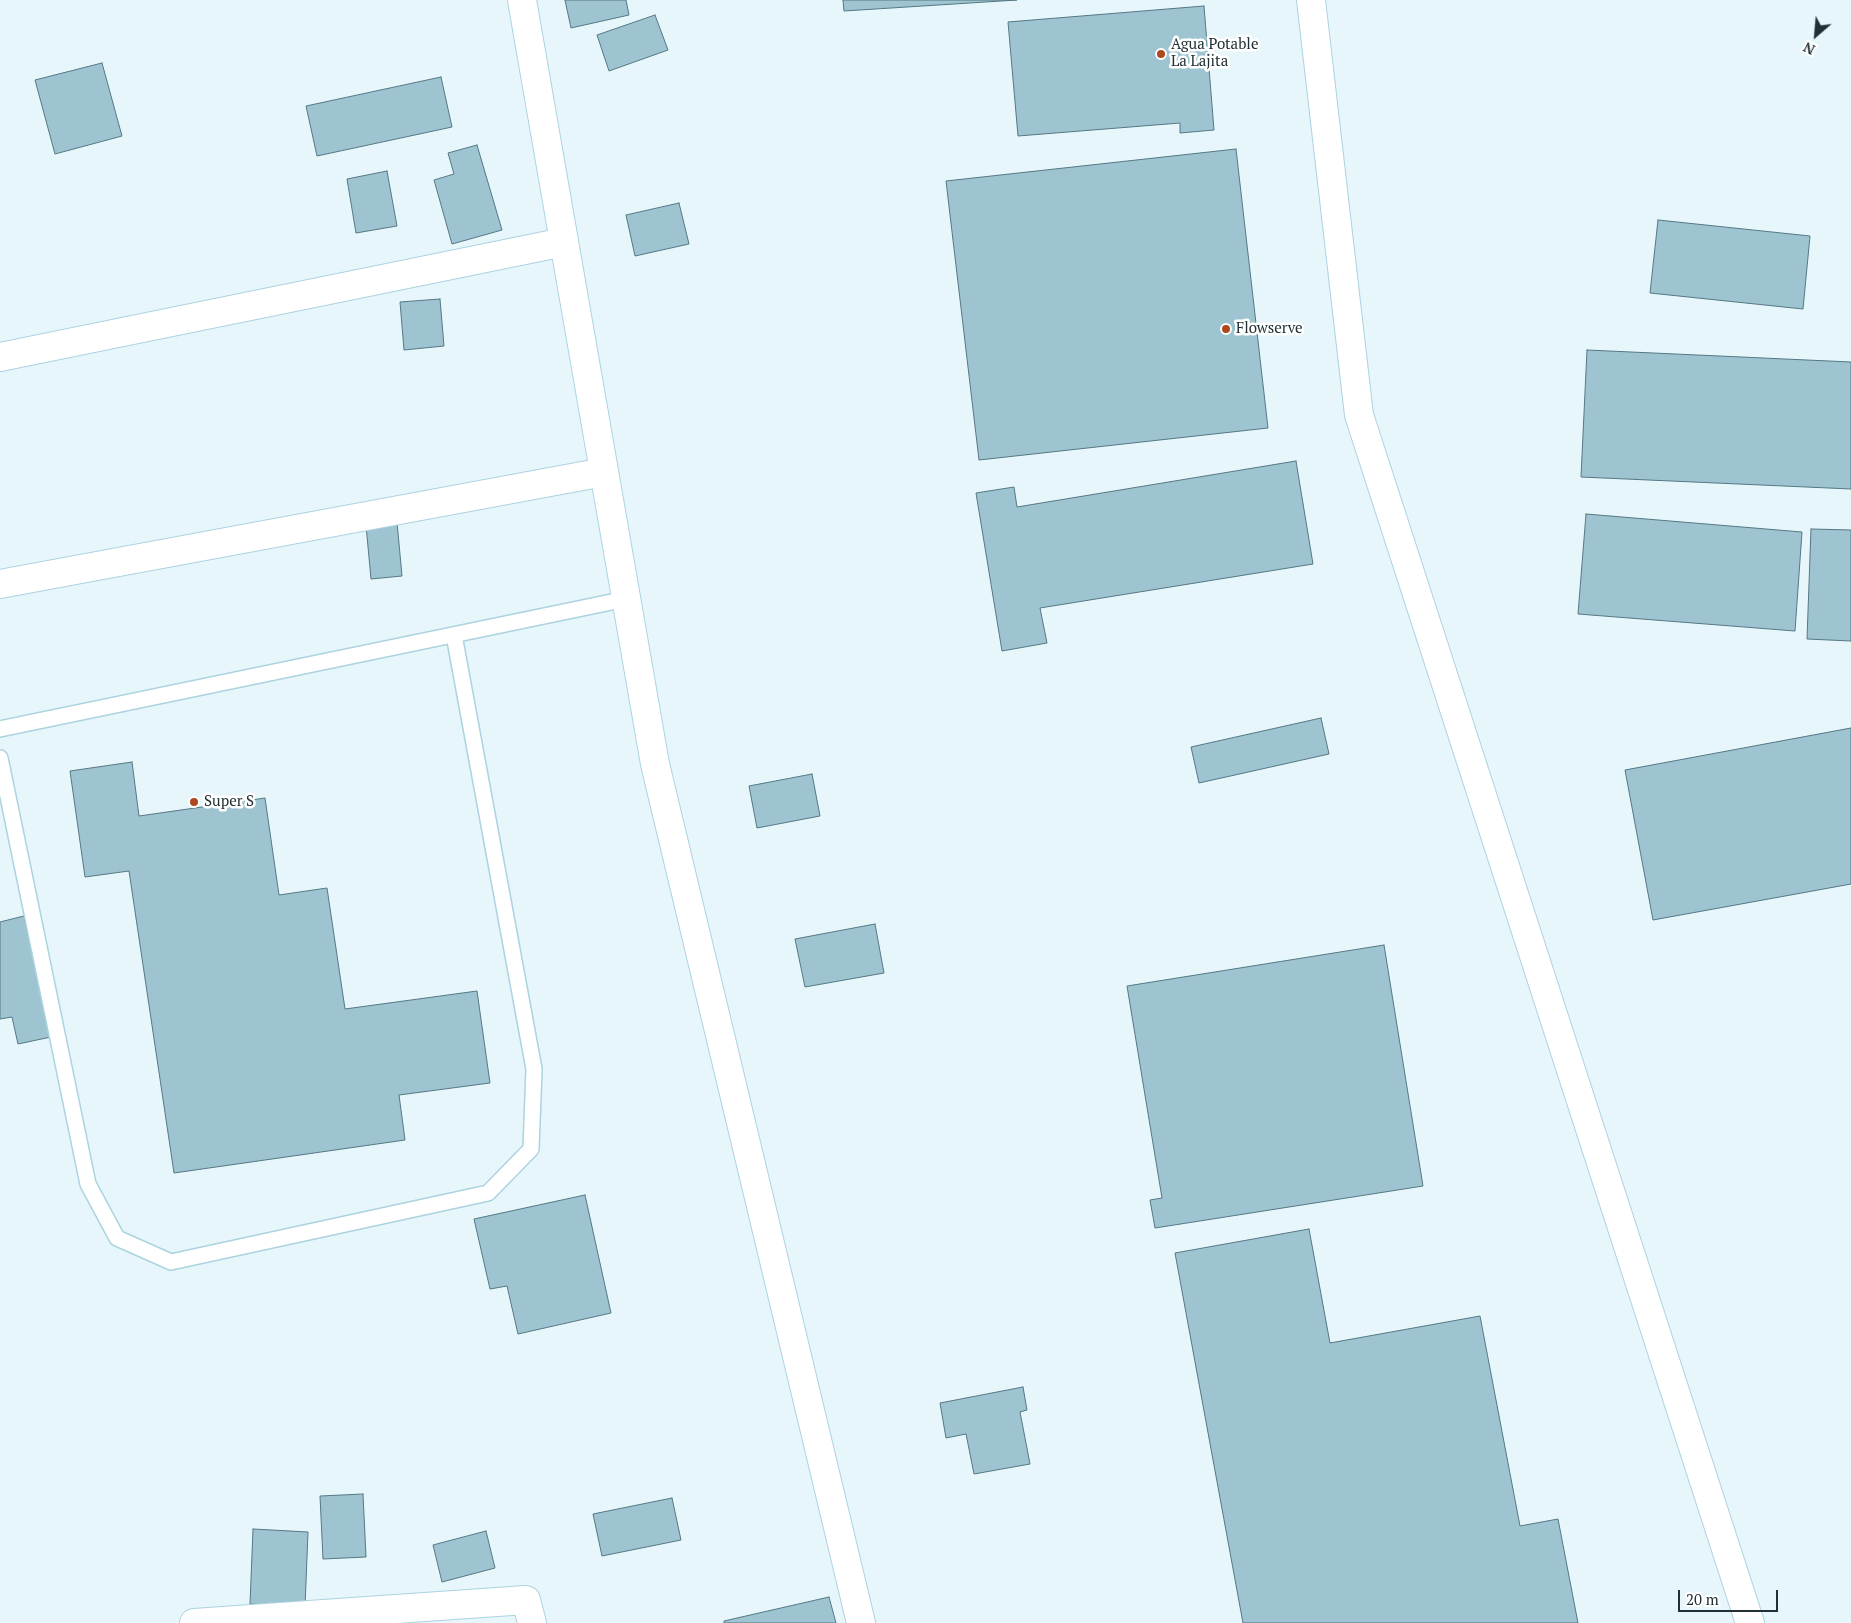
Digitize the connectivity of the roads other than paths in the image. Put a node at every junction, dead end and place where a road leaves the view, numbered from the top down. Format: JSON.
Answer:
{"nodes":[{"id":1,"x":522,"y":0,"type":"edge"},
{"id":2,"x":1311,"y":0,"type":"edge"},
{"id":3,"x":564,"y":242,"type":"junction"},
{"id":4,"x":0,"y":357,"type":"edge"},
{"id":5,"x":604,"y":472,"type":"junction"},
{"id":6,"x":0,"y":584,"type":"edge"},
{"id":7,"x":626,"y":599,"type":"junction"},
{"id":8,"x":454,"y":635,"type":"junction"},
{"id":9,"x":0,"y":730,"type":"edge"},
{"id":10,"x":0,"y":758,"type":"edge"},
{"id":11,"x":194,"y":1623,"type":"edge"},
{"id":12,"x":532,"y":1623,"type":"edge"},
{"id":13,"x":861,"y":1623,"type":"edge"},
{"id":14,"x":1750,"y":1623,"type":"edge"}],
"edges":[{"from":1,"to":3,"type":"street"},
{"from":2,"to":14,"type":"street"},
{"from":3,"to":4,"type":"street"},
{"from":3,"to":5,"type":"street"},
{"from":5,"to":6,"type":"street"},
{"from":5,"to":7,"type":"street"},
{"from":7,"to":8,"type":"lane"},
{"from":7,"to":13,"type":"street"},
{"from":8,"to":9,"type":"lane"},
{"from":8,"to":10,"type":"lane"},
{"from":11,"to":12,"type":"street"}]}
